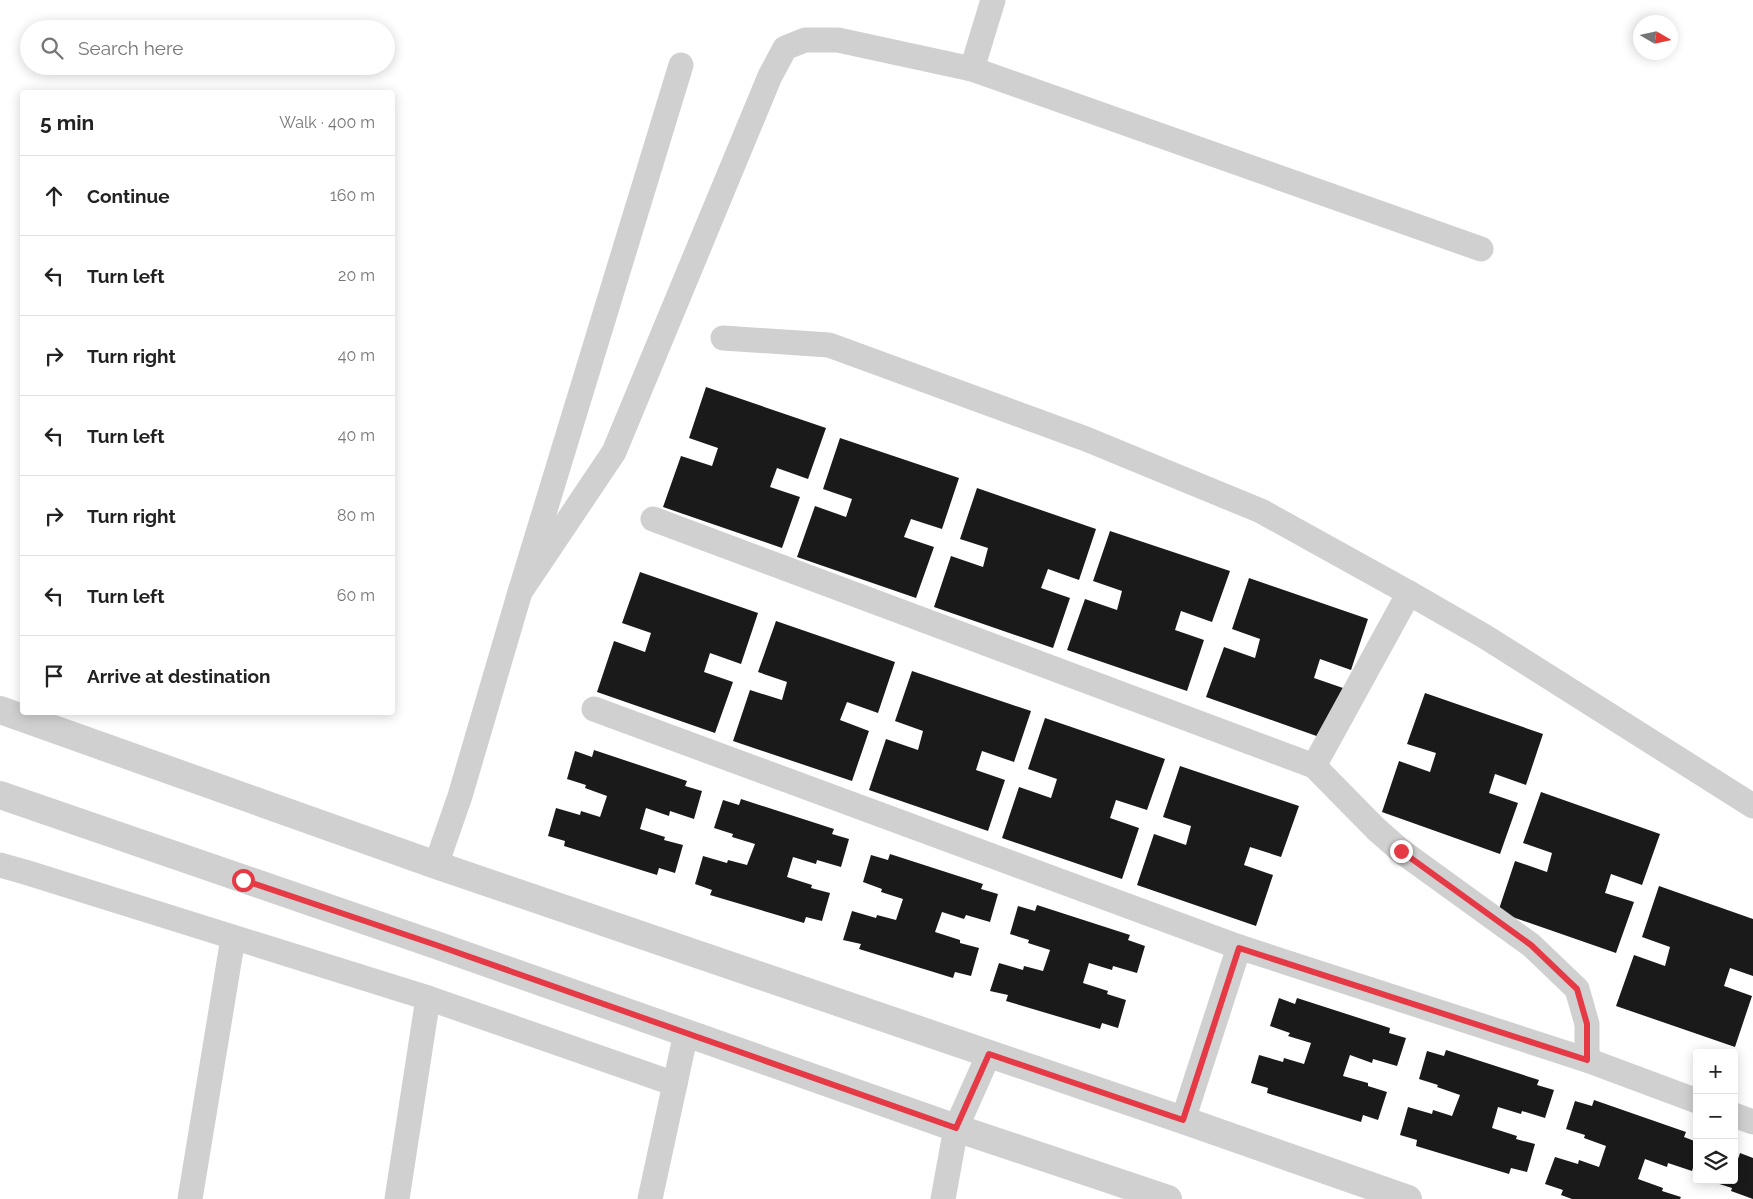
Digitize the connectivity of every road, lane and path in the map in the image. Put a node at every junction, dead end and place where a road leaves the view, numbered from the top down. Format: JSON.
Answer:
{"nodes":[{"id":1,"x":993,"y":0,"type":"edge"},
{"id":2,"x":681,"y":65,"type":"dead end"},
{"id":3,"x":972,"y":69,"type":"junction"},
{"id":4,"x":1481,"y":249,"type":"dead end"},
{"id":5,"x":723,"y":338,"type":"dead end"},
{"id":6,"x":654,"y":519,"type":"dead end"},
{"id":7,"x":520,"y":592,"type":"junction"},
{"id":8,"x":1410,"y":593,"type":"junction"},
{"id":9,"x":594,"y":709,"type":"dead end"},
{"id":10,"x":0,"y":710,"type":"edge"},
{"id":11,"x":1314,"y":766,"type":"junction"},
{"id":12,"x":0,"y":795,"type":"edge"},
{"id":13,"x":1753,"y":806,"type":"edge"},
{"id":14,"x":0,"y":866,"type":"edge"},
{"id":15,"x":436,"y":866,"type":"junction"},
{"id":16,"x":233,"y":938,"type":"junction"},
{"id":17,"x":1239,"y":948,"type":"junction"},
{"id":18,"x":428,"y":998,"type":"junction"},
{"id":19,"x":686,"y":1033,"type":"junction"},
{"id":20,"x":989,"y":1054,"type":"junction"},
{"id":21,"x":1587,"y":1060,"type":"junction"},
{"id":22,"x":675,"y":1084,"type":"junction"},
{"id":23,"x":1693,"y":1100,"type":"edge"},
{"id":24,"x":1738,"y":1116,"type":"edge"},
{"id":25,"x":1183,"y":1120,"type":"junction"},
{"id":26,"x":1753,"y":1122,"type":"edge"},
{"id":27,"x":956,"y":1128,"type":"junction"},
{"id":28,"x":190,"y":1199,"type":"edge"},
{"id":29,"x":397,"y":1199,"type":"edge"},
{"id":30,"x":650,"y":1199,"type":"edge"},
{"id":31,"x":943,"y":1199,"type":"edge"},
{"id":32,"x":1168,"y":1199,"type":"edge"},
{"id":33,"x":1408,"y":1199,"type":"edge"}],
"edges":[{"from":1,"to":3,"type":"street"},
{"from":2,"to":7,"type":"street"},
{"from":3,"to":4,"type":"street"},
{"from":3,"to":7,"type":"street"},
{"from":5,"to":8,"type":"street"},
{"from":6,"to":11,"type":"street"},
{"from":7,"to":15,"type":"street"},
{"from":8,"to":11,"type":"street"},
{"from":8,"to":13,"type":"street"},
{"from":9,"to":17,"type":"street"},
{"from":10,"to":15,"type":"street"},
{"from":11,"to":21,"type":"street"},
{"from":12,"to":19,"type":"street"},
{"from":14,"to":16,"type":"street"},
{"from":15,"to":20,"type":"street"},
{"from":16,"to":18,"type":"street"},
{"from":16,"to":28,"type":"street"},
{"from":17,"to":21,"type":"street"},
{"from":17,"to":25,"type":"street"},
{"from":18,"to":22,"type":"street"},
{"from":18,"to":29,"type":"street"},
{"from":19,"to":22,"type":"street"},
{"from":19,"to":27,"type":"street"},
{"from":20,"to":25,"type":"street"},
{"from":20,"to":27,"type":"street"},
{"from":21,"to":23,"type":"street"},
{"from":22,"to":30,"type":"street"},
{"from":24,"to":26,"type":"street"},
{"from":25,"to":33,"type":"street"},
{"from":27,"to":31,"type":"street"},
{"from":27,"to":32,"type":"street"}]}
